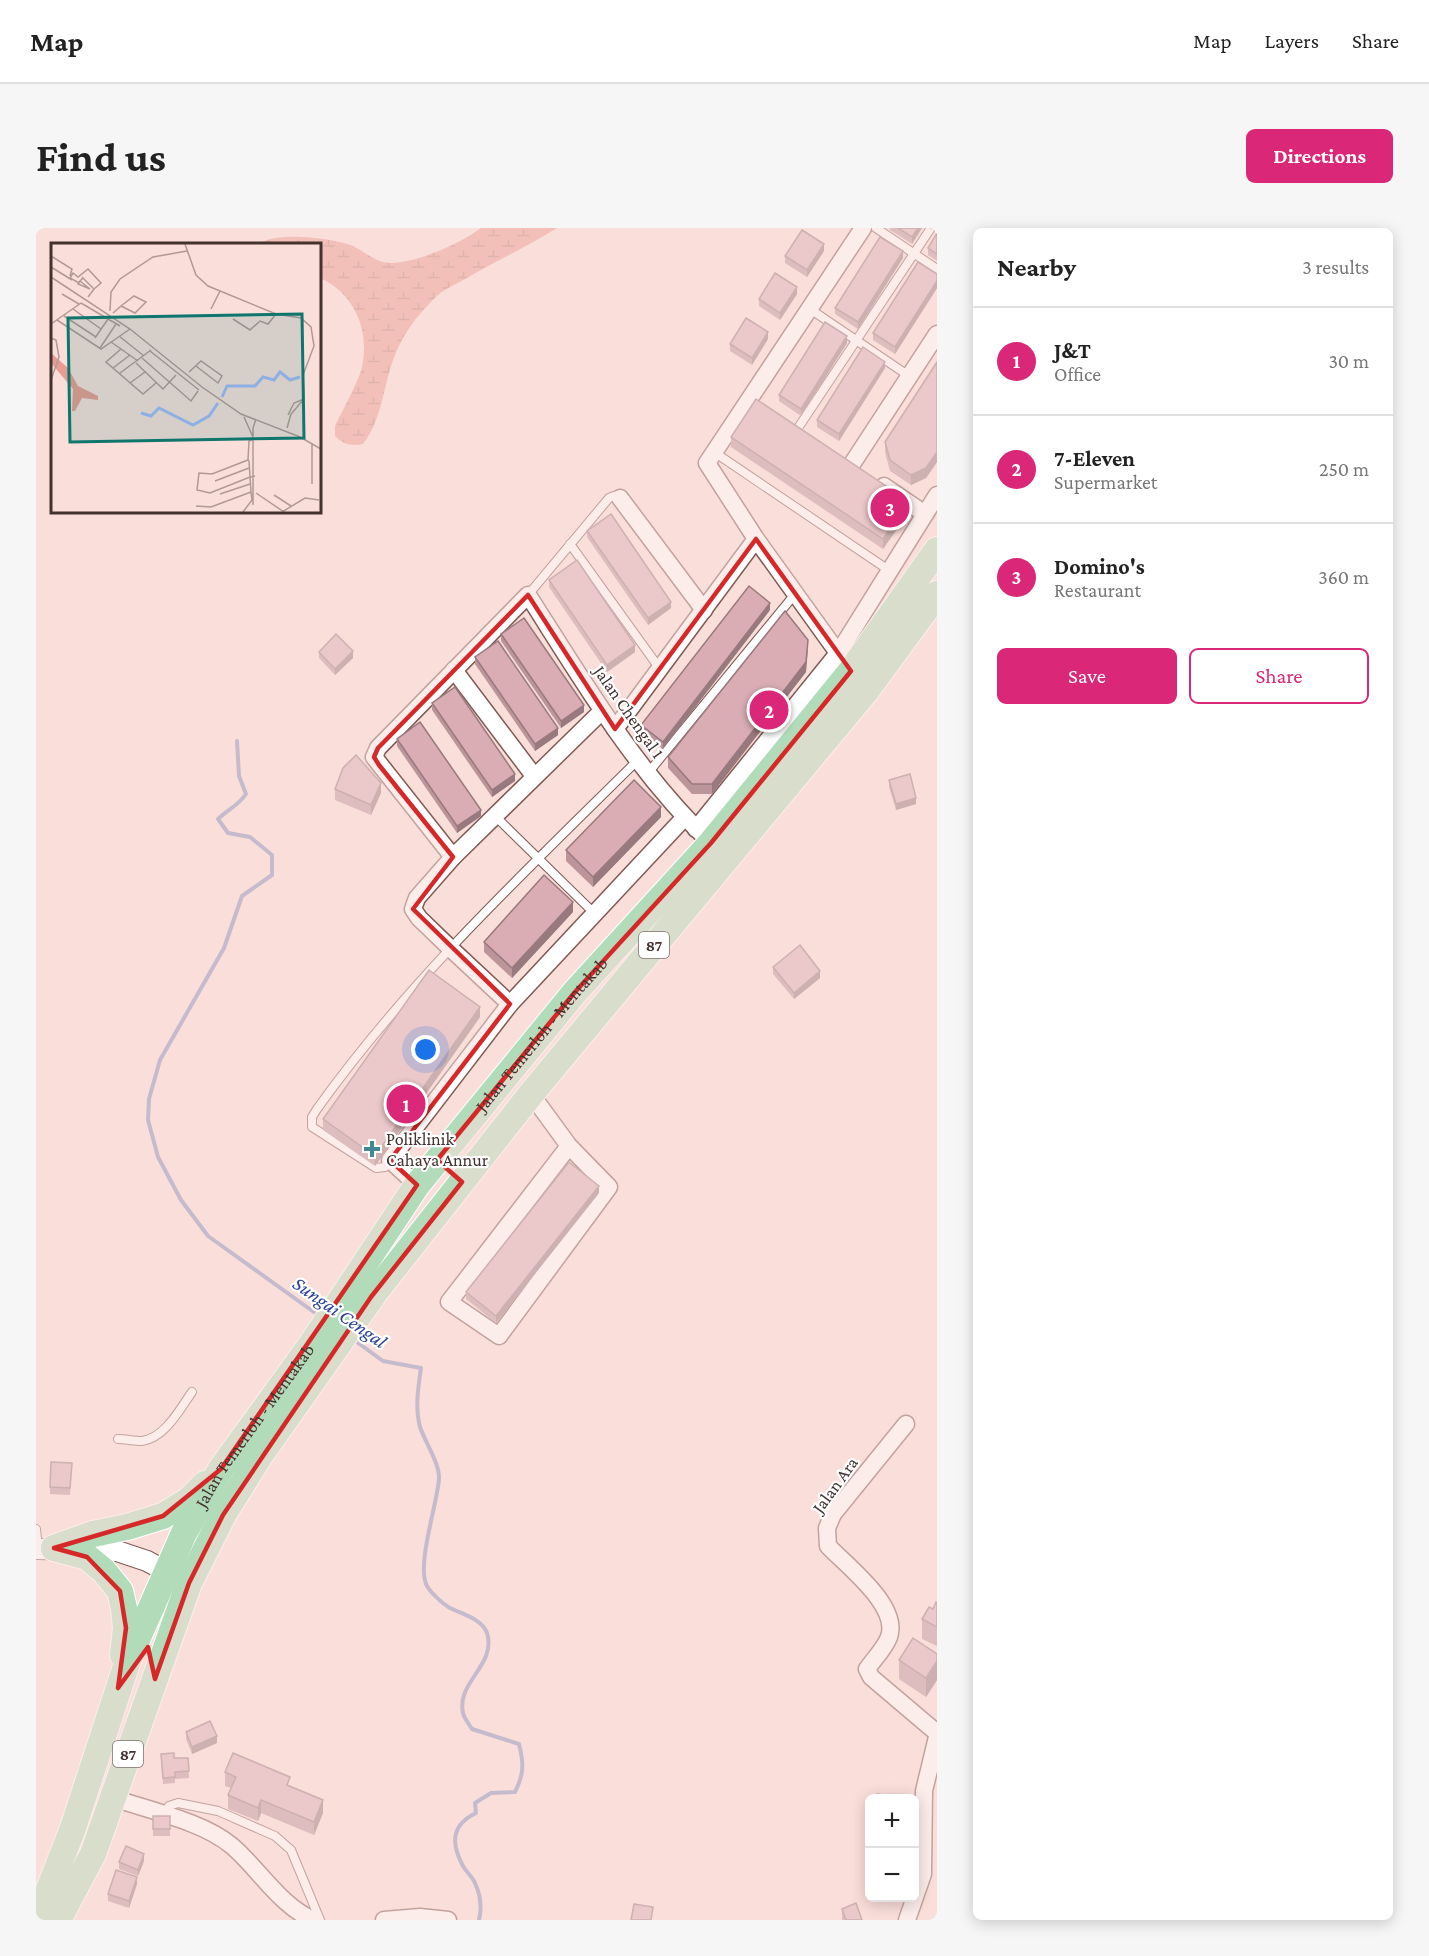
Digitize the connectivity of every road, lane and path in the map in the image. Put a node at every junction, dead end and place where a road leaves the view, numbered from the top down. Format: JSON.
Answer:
{"nodes":[{"id":1,"x":863,"y":228,"type":"edge"},
{"id":2,"x":876,"y":228,"type":"edge"},
{"id":3,"x":931,"y":228,"type":"edge"},
{"id":4,"x":914,"y":254,"type":"junction"},
{"id":5,"x":937,"y":269,"type":"edge"},
{"id":6,"x":810,"y":309,"type":"junction"},
{"id":7,"x":937,"y":334,"type":"edge"},
{"id":8,"x":856,"y":340,"type":"junction"},
{"id":9,"x":909,"y":376,"type":"junction"},
{"id":10,"x":798,"y":428,"type":"edge"},
{"id":11,"x":714,"y":452,"type":"junction"},
{"id":12,"x":937,"y":495,"type":"edge"},
{"id":13,"x":620,"y":498,"type":"joint"},
{"id":14,"x":925,"y":514,"type":"junction"},
{"id":15,"x":756,"y":539,"type":"junction"},
{"id":16,"x":570,"y":544,"type":"junction"},
{"id":17,"x":937,"y":549,"type":"edge"},
{"id":18,"x":890,"y":571,"type":"junction"},
{"id":19,"x":796,"y":593,"type":"junction"},
{"id":20,"x":937,"y":594,"type":"edge"},
{"id":21,"x":528,"y":595,"type":"junction"},
{"id":22,"x":704,"y":610,"type":"junction"},
{"id":23,"x":845,"y":661,"type":"junction"},
{"id":24,"x":660,"y":669,"type":"junction"},
{"id":25,"x":454,"y":670,"type":"junction"},
{"id":26,"x":602,"y":711,"type":"junction"},
{"id":27,"x":615,"y":729,"type":"junction"},
{"id":28,"x":643,"y":767,"type":"junction"},
{"id":29,"x":534,"y":777,"type":"junction"},
{"id":30,"x":495,"y":816,"type":"junction"},
{"id":31,"x":697,"y":830,"type":"junction"},
{"id":32,"x":453,"y":857,"type":"junction"},
{"id":33,"x":538,"y":859,"type":"junction"},
{"id":34,"x":595,"y":914,"type":"junction"},
{"id":35,"x":449,"y":947,"type":"junction"},
{"id":36,"x":510,"y":1004,"type":"junction"},
{"id":37,"x":531,"y":1095,"type":"junction"},
{"id":38,"x":569,"y":1146,"type":"junction"},
{"id":39,"x":437,"y":1160,"type":"junction"},
{"id":40,"x":390,"y":1161,"type":"junction"},
{"id":41,"x":462,"y":1182,"type":"junction"},
{"id":42,"x":417,"y":1185,"type":"junction"},
{"id":43,"x":362,"y":1290,"type":"junction"},
{"id":44,"x":319,"y":1352,"type":"junction"},
{"id":45,"x":192,"y":1392,"type":"dead end"},
{"id":46,"x":906,"y":1425,"type":"dead end"},
{"id":47,"x":118,"y":1438,"type":"dead end"},
{"id":48,"x":221,"y":1469,"type":"junction"},
{"id":49,"x":36,"y":1529,"type":"edge"},
{"id":50,"x":42,"y":1549,"type":"edge"},
{"id":51,"x":166,"y":1572,"type":"junction"},
{"id":52,"x":189,"y":1584,"type":"junction"},
{"id":53,"x":155,"y":1679,"type":"junction"},
{"id":54,"x":118,"y":1688,"type":"junction"},
{"id":55,"x":937,"y":1735,"type":"edge"},
{"id":56,"x":113,"y":1798,"type":"junction"},
{"id":57,"x":163,"y":1815,"type":"junction"},
{"id":58,"x":36,"y":1912,"type":"edge"},
{"id":59,"x":58,"y":1920,"type":"edge"},
{"id":60,"x":314,"y":1920,"type":"edge"},
{"id":61,"x":320,"y":1920,"type":"edge"},
{"id":62,"x":384,"y":1920,"type":"edge"},
{"id":63,"x":448,"y":1920,"type":"edge"},
{"id":64,"x":907,"y":1920,"type":"edge"}],
"edges":[{"from":1,"to":6,"type":"street"},
{"from":2,"to":4,"type":"lane"},
{"from":3,"to":4,"type":"lane"},
{"from":4,"to":5,"type":"lane"},
{"from":4,"to":8,"type":"lane"},
{"from":6,"to":8,"type":"lane"},
{"from":6,"to":11,"type":"street"},
{"from":7,"to":9,"type":"street"},
{"from":8,"to":9,"type":"lane"},
{"from":8,"to":10,"type":"lane"},
{"from":9,"to":14,"type":"street"},
{"from":11,"to":15,"type":"street"},
{"from":11,"to":18,"type":"lane"},
{"from":12,"to":14,"type":"street"},
{"from":13,"to":16,"type":"lane"},
{"from":13,"to":22,"type":"street"},
{"from":14,"to":18,"type":"street"},
{"from":15,"to":19,"type":"street"},
{"from":15,"to":22,"type":"street"},
{"from":16,"to":21,"type":"lane"},
{"from":16,"to":24,"type":"lane"},
{"from":17,"to":23,"type":"main road","name":"Jalan Temerloh - Mentakab","number":"87"},
{"from":18,"to":23,"type":"street"},
{"from":19,"to":23,"type":"street"},
{"from":19,"to":28,"type":"lane"},
{"from":20,"to":37,"type":"main road","name":"Jalan Temerloh - Mentakab","number":"87"},
{"from":21,"to":25,"type":"street"},
{"from":21,"to":26,"type":"street","name":"Jalan Chengal 1"},
{"from":22,"to":24,"type":"street"},
{"from":23,"to":31,"type":"main road","name":"Jalan Temerloh - Mentakab","number":"87"},
{"from":24,"to":27,"type":"street"},
{"from":25,"to":29,"type":"street"},
{"from":25,"to":32,"type":"street"},
{"from":26,"to":27,"type":"street","name":"Jalan Chengal 1"},
{"from":26,"to":29,"type":"street"},
{"from":27,"to":28,"type":"street","name":"Jalan Chengal 1"},
{"from":28,"to":31,"type":"street","name":"Jalan Chengal 1"},
{"from":28,"to":33,"type":"lane"},
{"from":29,"to":30,"type":"street"},
{"from":30,"to":32,"type":"street"},
{"from":30,"to":33,"type":"lane"},
{"from":31,"to":34,"type":"street"},
{"from":31,"to":39,"type":"main road","name":"Jalan Temerloh - Mentakab","number":"87"},
{"from":32,"to":35,"type":"street"},
{"from":33,"to":34,"type":"lane"},
{"from":33,"to":35,"type":"lane"},
{"from":34,"to":36,"type":"street"},
{"from":35,"to":36,"type":"street"},
{"from":35,"to":40,"type":"lane"},
{"from":36,"to":40,"type":"street"},
{"from":37,"to":38,"type":"street"},
{"from":37,"to":41,"type":"main road","name":"Jalan Temerloh - Mentakab","number":"87"},
{"from":38,"to":38,"type":"street"},
{"from":39,"to":41,"type":"main road"},
{"from":39,"to":42,"type":"main road","name":"Jalan Temerloh - Mentakab","number":"87"},
{"from":40,"to":42,"type":"street"},
{"from":41,"to":43,"type":"main road","name":"Jalan Temerloh - Mentakab","number":"87"},
{"from":42,"to":43,"type":"main road","name":"Jalan Temerloh - Mentakab","number":"87"},
{"from":43,"to":44,"type":"main road","name":"Jalan Temerloh - Mentakab","number":"87"},
{"from":44,"to":48,"type":"main road","name":"Jalan Temerloh - Mentakab","number":"87"},
{"from":44,"to":52,"type":"main road","name":"Jalan Temerloh - Mentakab","number":"87"},
{"from":45,"to":47,"type":"lane"},
{"from":46,"to":55,"type":"street","name":"Jalan Ara"},
{"from":48,"to":50,"type":"main road"},
{"from":48,"to":51,"type":"main road","name":"Jalan Temerloh - Mentakab","number":"87"},
{"from":49,"to":50,"type":"lane"},
{"from":50,"to":51,"type":"street"},
{"from":50,"to":54,"type":"main road"},
{"from":51,"to":52,"type":"street"},
{"from":51,"to":54,"type":"main road","name":"Jalan Temerloh - Mentakab","number":"87"},
{"from":52,"to":53,"type":"main road","name":"Jalan Temerloh - Mentakab","number":"87"},
{"from":53,"to":54,"type":"main road"},
{"from":53,"to":56,"type":"main road","name":"Jalan Temerloh - Mentakab","number":"87"},
{"from":54,"to":58,"type":"main road","name":"Jalan Temerloh - Mentakab","number":"87"},
{"from":55,"to":64,"type":"street"},
{"from":56,"to":57,"type":"street"},
{"from":56,"to":59,"type":"main road","name":"Jalan Temerloh - Mentakab","number":"87"},
{"from":57,"to":60,"type":"street"},
{"from":57,"to":61,"type":"lane"},
{"from":62,"to":63,"type":"street"}]}
